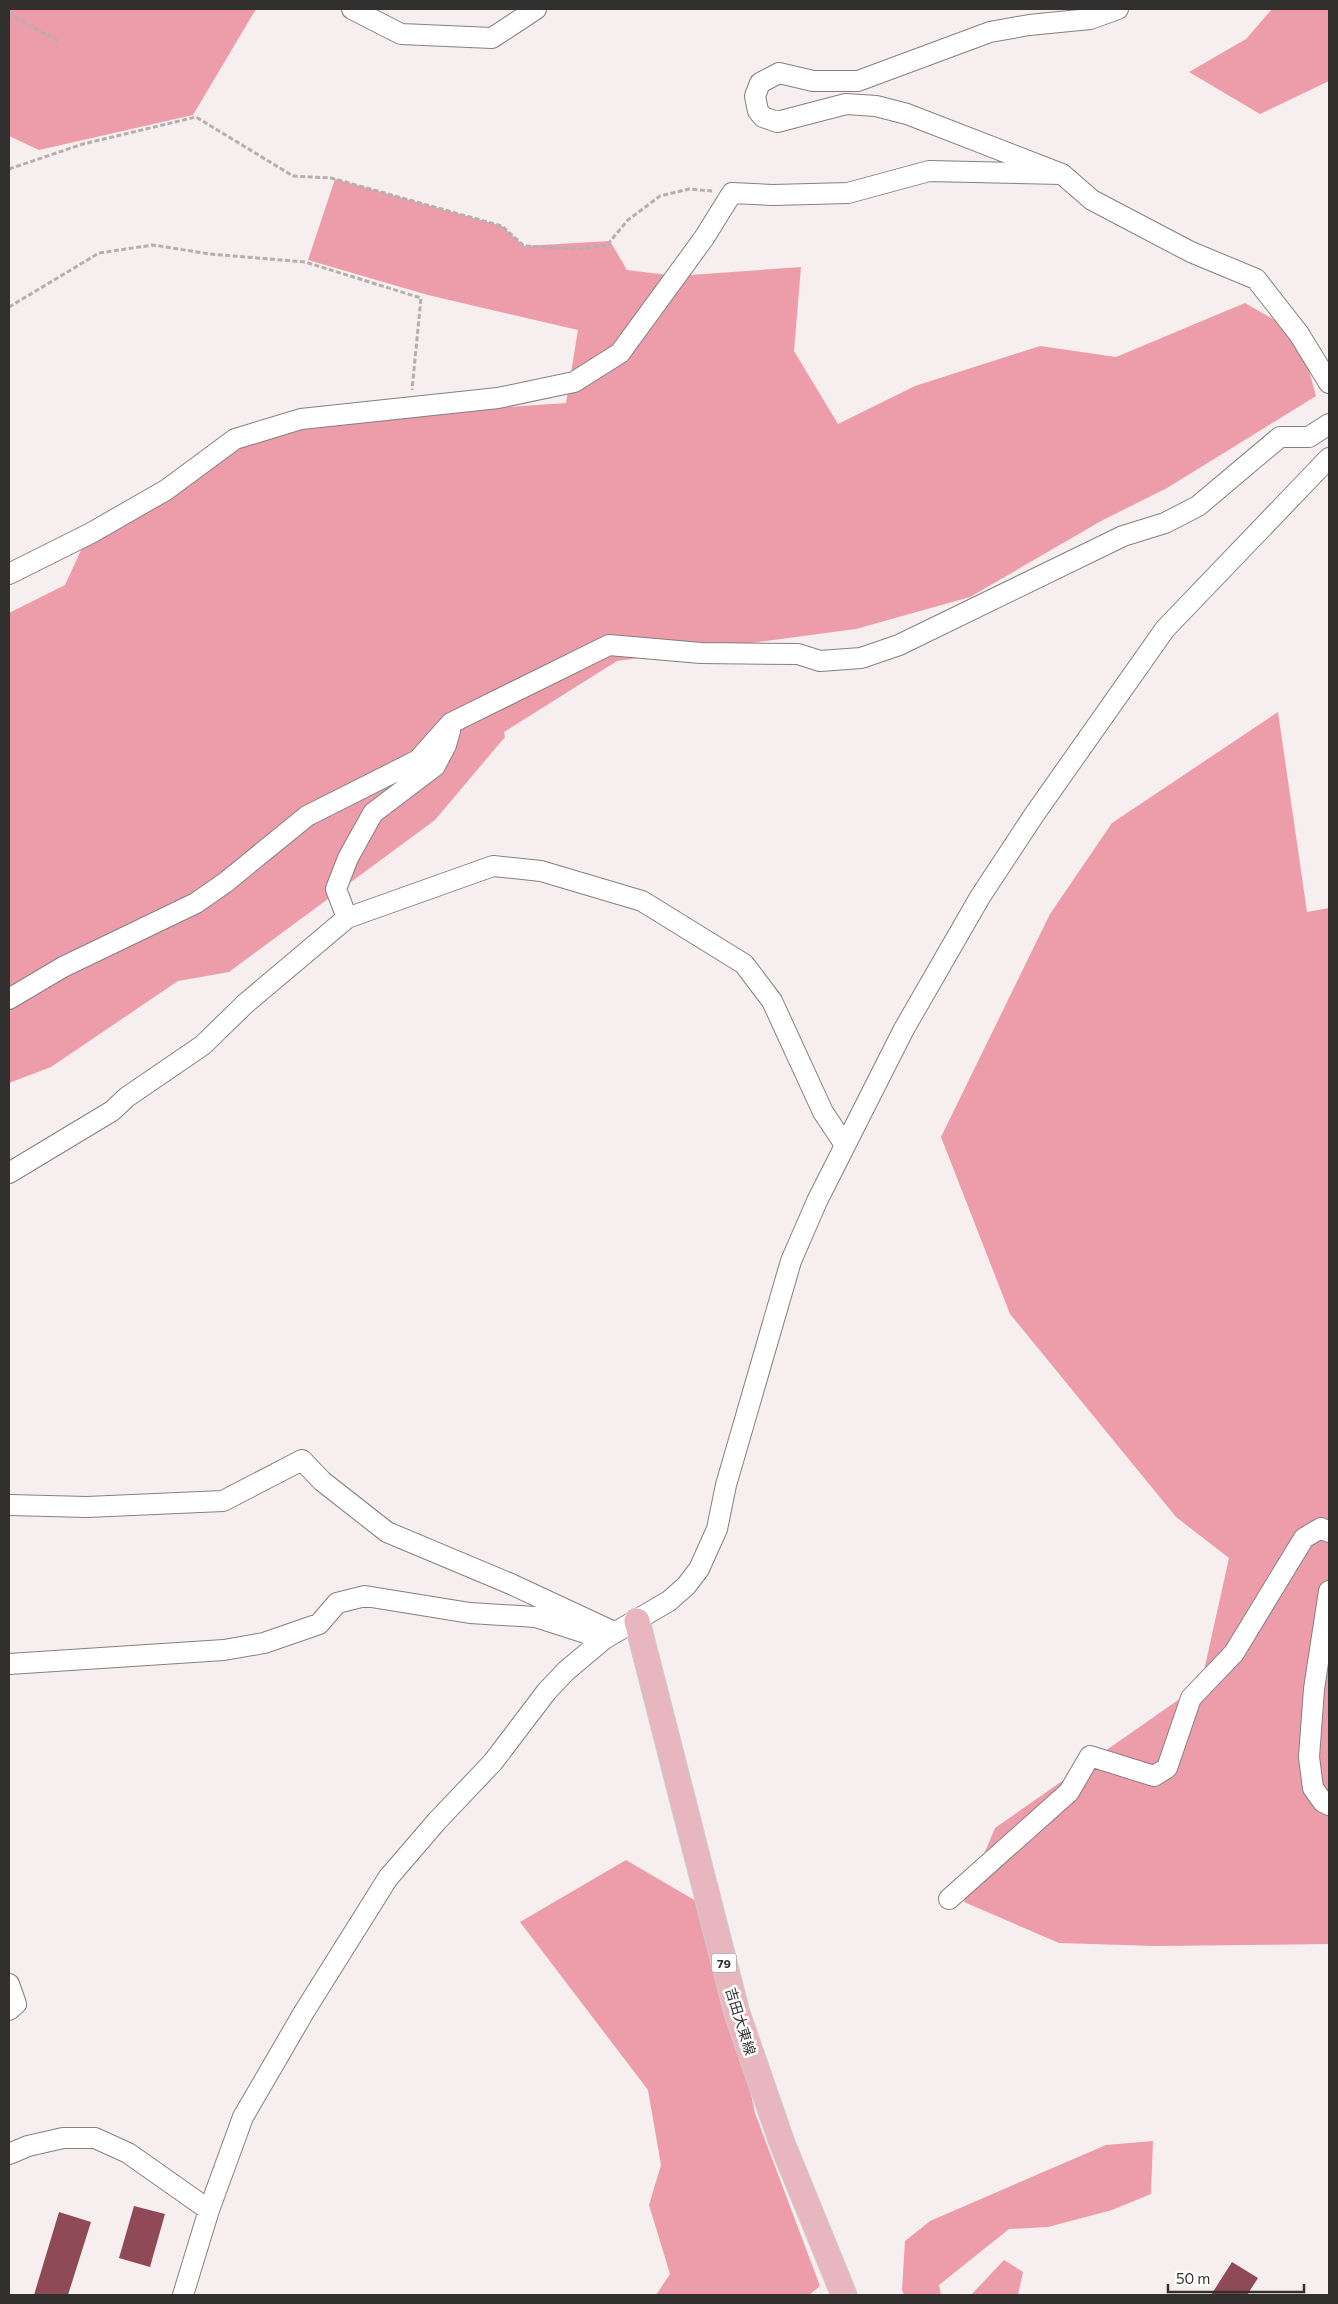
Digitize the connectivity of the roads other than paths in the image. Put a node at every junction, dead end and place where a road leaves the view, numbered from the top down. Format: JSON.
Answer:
{"nodes":[{"id":1,"x":352,"y":9,"type":"edge"},
{"id":2,"x":536,"y":9,"type":"edge"},
{"id":3,"x":1118,"y":9,"type":"edge"},
{"id":4,"x":1062,"y":174,"type":"junction"},
{"id":5,"x":1329,"y":383,"type":"edge"},
{"id":6,"x":1329,"y":424,"type":"edge"},
{"id":7,"x":1329,"y":458,"type":"edge"},
{"id":8,"x":9,"y":574,"type":"edge"},
{"id":9,"x":452,"y":723,"type":"junction"},
{"id":10,"x":347,"y":918,"type":"junction"},
{"id":11,"x":9,"y":1000,"type":"edge"},
{"id":12,"x":845,"y":1145,"type":"junction"},
{"id":13,"x":9,"y":1173,"type":"edge"},
{"id":14,"x":9,"y":1505,"type":"edge"},
{"id":15,"x":1329,"y":1532,"type":"edge"},
{"id":16,"x":1329,"y":1591,"type":"edge"},
{"id":17,"x":636,"y":1621,"type":"junction"},
{"id":18,"x":609,"y":1635,"type":"junction"},
{"id":19,"x":9,"y":1664,"type":"edge"},
{"id":20,"x":1329,"y":1805,"type":"edge"},
{"id":21,"x":949,"y":1899,"type":"dead end"},
{"id":22,"x":9,"y":1984,"type":"edge"},
{"id":23,"x":9,"y":2010,"type":"edge"},
{"id":24,"x":9,"y":2154,"type":"edge"},
{"id":25,"x":209,"y":2210,"type":"junction"},
{"id":26,"x":182,"y":2295,"type":"edge"},
{"id":27,"x":844,"y":2295,"type":"edge"}],
"edges":[{"from":1,"to":2,"type":"street"},
{"from":3,"to":4,"type":"street"},
{"from":4,"to":5,"type":"street"},
{"from":4,"to":8,"type":"street"},
{"from":6,"to":9,"type":"street"},
{"from":7,"to":12,"type":"street"},
{"from":9,"to":10,"type":"street"},
{"from":9,"to":11,"type":"street"},
{"from":10,"to":12,"type":"street"},
{"from":10,"to":13,"type":"street"},
{"from":12,"to":17,"type":"street"},
{"from":14,"to":18,"type":"street"},
{"from":15,"to":21,"type":"street"},
{"from":16,"to":20,"type":"street"},
{"from":17,"to":18,"type":"street"},
{"from":17,"to":27,"type":"main road","name":"吉田大東線","number":"79"},
{"from":18,"to":19,"type":"street"},
{"from":18,"to":25,"type":"street"},
{"from":22,"to":23,"type":"street"},
{"from":24,"to":25,"type":"street"},
{"from":25,"to":26,"type":"street"}]}
